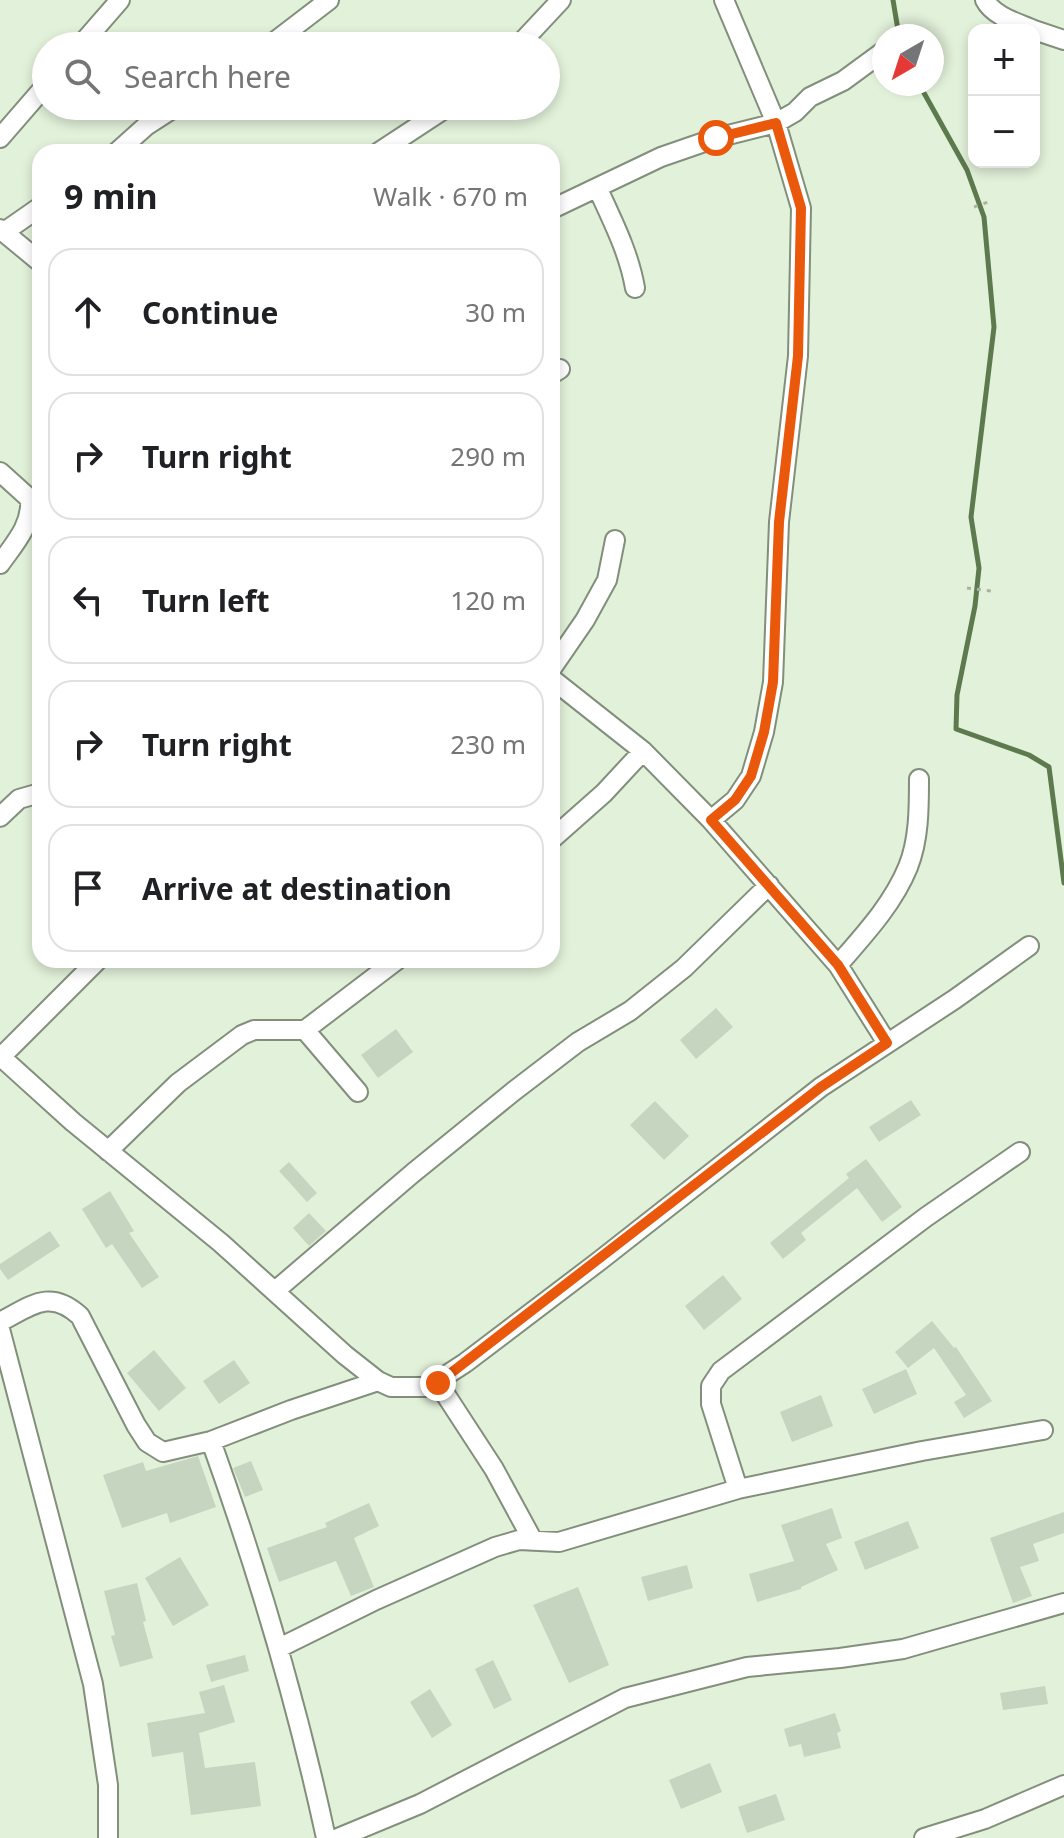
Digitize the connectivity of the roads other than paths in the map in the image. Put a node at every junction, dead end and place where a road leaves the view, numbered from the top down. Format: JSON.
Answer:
{"nodes":[{"id":1,"x":120,"y":0,"type":"edge"},
{"id":2,"x":329,"y":0,"type":"edge"},
{"id":3,"x":561,"y":0,"type":"edge"},
{"id":4,"x":724,"y":0,"type":"edge"},
{"id":5,"x":985,"y":0,"type":"edge"},
{"id":6,"x":1020,"y":24,"type":"edge"},
{"id":7,"x":92,"y":32,"type":"edge"},
{"id":8,"x":287,"y":32,"type":"edge"},
{"id":9,"x":531,"y":32,"type":"edge"},
{"id":10,"x":1040,"y":32,"type":"edge"},
{"id":11,"x":1064,"y":40,"type":"edge"},
{"id":12,"x":872,"y":60,"type":"edge"},
{"id":13,"x":32,"y":101,"type":"edge"},
{"id":14,"x":155,"y":120,"type":"edge"},
{"id":15,"x":428,"y":120,"type":"edge"},
{"id":16,"x":776,"y":123,"type":"junction"},
{"id":17,"x":0,"y":138,"type":"edge"},
{"id":18,"x":126,"y":144,"type":"edge"},
{"id":19,"x":391,"y":144,"type":"edge"},
{"id":20,"x":598,"y":189,"type":"junction"},
{"id":21,"x":560,"y":206,"type":"edge"},
{"id":22,"x":32,"y":212,"type":"edge"},
{"id":23,"x":2,"y":231,"type":"edge"},
{"id":24,"x":32,"y":255,"type":"edge"},
{"id":25,"x":635,"y":288,"type":"dead end"},
{"id":26,"x":0,"y":472,"type":"edge"},
{"id":27,"x":615,"y":540,"type":"dead end"},
{"id":28,"x":0,"y":564,"type":"edge"},
{"id":29,"x":560,"y":656,"type":"edge"},
{"id":30,"x":560,"y":685,"type":"edge"},
{"id":31,"x":643,"y":751,"type":"junction"},
{"id":32,"x":919,"y":779,"type":"dead end"},
{"id":33,"x":32,"y":795,"type":"edge"},
{"id":34,"x":0,"y":817,"type":"edge"},
{"id":35,"x":711,"y":820,"type":"junction"},
{"id":36,"x":560,"y":832,"type":"edge"},
{"id":37,"x":769,"y":885,"type":"junction"},
{"id":38,"x":1029,"y":946,"type":"dead end"},
{"id":39,"x":838,"y":965,"type":"junction"},
{"id":40,"x":90,"y":968,"type":"edge"},
{"id":41,"x":386,"y":968,"type":"edge"},
{"id":42,"x":305,"y":1030,"type":"junction"},
{"id":43,"x":887,"y":1043,"type":"junction"},
{"id":44,"x":1,"y":1057,"type":"edge"},
{"id":45,"x":358,"y":1092,"type":"dead end"},
{"id":46,"x":108,"y":1151,"type":"junction"},
{"id":47,"x":1020,"y":1152,"type":"dead end"},
{"id":48,"x":275,"y":1291,"type":"junction"},
{"id":49,"x":0,"y":1322,"type":"edge"},
{"id":50,"x":0,"y":1329,"type":"edge"},
{"id":51,"x":3,"y":1354,"type":"edge"},
{"id":52,"x":378,"y":1381,"type":"junction"},
{"id":53,"x":438,"y":1383,"type":"junction"},
{"id":54,"x":1043,"y":1430,"type":"dead end"},
{"id":55,"x":211,"y":1441,"type":"junction"},
{"id":56,"x":738,"y":1489,"type":"junction"},
{"id":57,"x":532,"y":1539,"type":"junction"},
{"id":58,"x":1064,"y":1603,"type":"edge"},
{"id":59,"x":279,"y":1648,"type":"junction"},
{"id":60,"x":1064,"y":1785,"type":"edge"},
{"id":61,"x":108,"y":1838,"type":"edge"},
{"id":62,"x":326,"y":1838,"type":"edge"},
{"id":63,"x":338,"y":1838,"type":"edge"},
{"id":64,"x":924,"y":1838,"type":"edge"}],
"edges":[{"from":1,"to":7,"type":"street"},
{"from":2,"to":8,"type":"street"},
{"from":3,"to":9,"type":"street"},
{"from":4,"to":16,"type":"street"},
{"from":5,"to":6,"type":"street"},
{"from":10,"to":11,"type":"street"},
{"from":12,"to":16,"type":"street"},
{"from":13,"to":17,"type":"street"},
{"from":14,"to":18,"type":"street"},
{"from":15,"to":19,"type":"street"},
{"from":16,"to":20,"type":"street"},
{"from":16,"to":35,"type":"street"},
{"from":20,"to":21,"type":"street"},
{"from":20,"to":25,"type":"street"},
{"from":22,"to":23,"type":"street"},
{"from":23,"to":24,"type":"street"},
{"from":26,"to":28,"type":"street"},
{"from":27,"to":29,"type":"street"},
{"from":30,"to":31,"type":"street"},
{"from":31,"to":35,"type":"street"},
{"from":31,"to":36,"type":"street"},
{"from":32,"to":39,"type":"street"},
{"from":33,"to":34,"type":"street"},
{"from":35,"to":37,"type":"street"},
{"from":37,"to":39,"type":"street"},
{"from":37,"to":48,"type":"street"},
{"from":38,"to":43,"type":"street"},
{"from":39,"to":43,"type":"street"},
{"from":40,"to":44,"type":"street"},
{"from":41,"to":42,"type":"street"},
{"from":42,"to":45,"type":"street"},
{"from":42,"to":46,"type":"street"},
{"from":43,"to":53,"type":"street"},
{"from":44,"to":46,"type":"street"},
{"from":46,"to":48,"type":"street"},
{"from":47,"to":56,"type":"street"},
{"from":48,"to":52,"type":"street"},
{"from":49,"to":55,"type":"street"},
{"from":50,"to":51,"type":"street"},
{"from":51,"to":61,"type":"street"},
{"from":52,"to":53,"type":"street"},
{"from":52,"to":55,"type":"street"},
{"from":53,"to":57,"type":"street"},
{"from":54,"to":56,"type":"street"},
{"from":55,"to":59,"type":"street"},
{"from":56,"to":57,"type":"street"},
{"from":57,"to":59,"type":"street"},
{"from":58,"to":63,"type":"street"},
{"from":59,"to":62,"type":"street"},
{"from":60,"to":64,"type":"street"}]}
